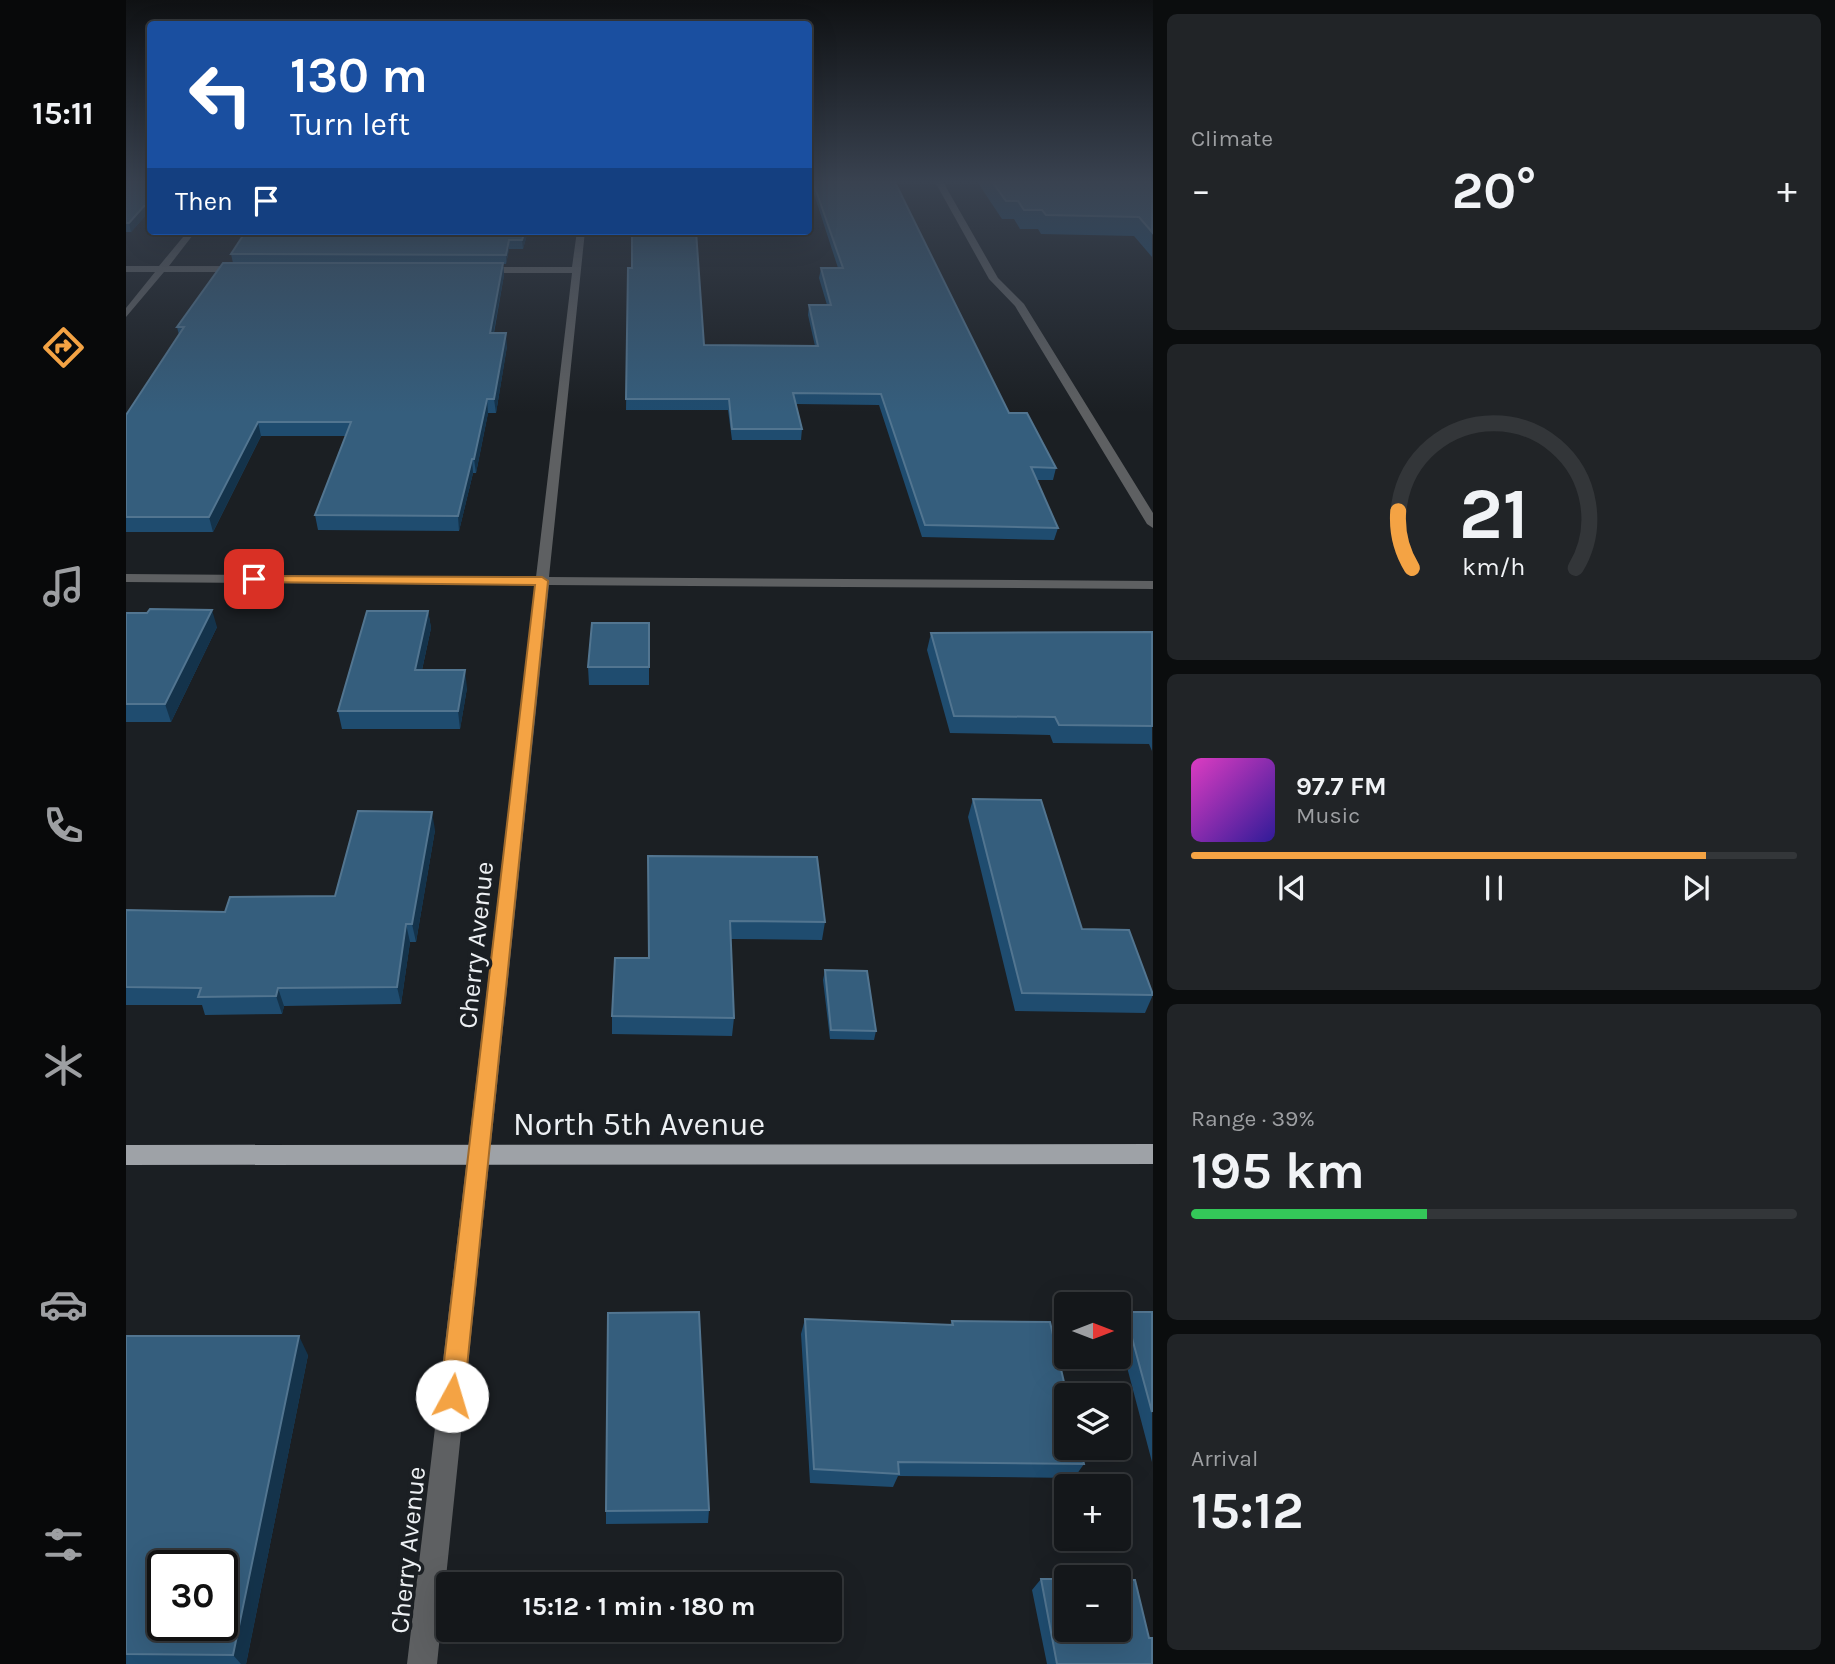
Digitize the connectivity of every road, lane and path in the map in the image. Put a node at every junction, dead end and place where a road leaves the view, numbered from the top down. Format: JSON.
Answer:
{"nodes":[{"id":1,"x":171,"y":258,"type":"edge"},
{"id":2,"x":578,"y":258,"type":"edge"},
{"id":3,"x":982,"y":258,"type":"edge"},
{"id":4,"x":126,"y":270,"type":"edge"},
{"id":5,"x":162,"y":270,"type":"junction"},
{"id":6,"x":257,"y":270,"type":"edge"},
{"id":7,"x":464,"y":270,"type":"edge"},
{"id":8,"x":576,"y":270,"type":"junction"},
{"id":9,"x":126,"y":314,"type":"edge"},
{"id":10,"x":1153,"y":524,"type":"edge"},
{"id":11,"x":126,"y":578,"type":"edge"},
{"id":12,"x":542,"y":581,"type":"junction"},
{"id":13,"x":1153,"y":585,"type":"edge"},
{"id":14,"x":1153,"y":1154,"type":"edge"},
{"id":15,"x":126,"y":1155,"type":"edge"},
{"id":16,"x":478,"y":1156,"type":"junction"},
{"id":17,"x":422,"y":1664,"type":"edge"}],
"edges":[{"from":1,"to":5,"type":"street"},
{"from":2,"to":8,"type":"street","name":"Cherry Avenue"},
{"from":3,"to":10,"type":"street"},
{"from":4,"to":5,"type":"street"},
{"from":5,"to":6,"type":"street"},
{"from":5,"to":9,"type":"street"},
{"from":7,"to":8,"type":"street"},
{"from":8,"to":12,"type":"street","name":"Cherry Avenue"},
{"from":11,"to":12,"type":"street"},
{"from":12,"to":13,"type":"street"},
{"from":12,"to":16,"type":"street","name":"Cherry Avenue"},
{"from":14,"to":16,"type":"main road","name":"North 5th Avenue"},
{"from":15,"to":16,"type":"main road","name":"North 5th Avenue"},
{"from":16,"to":17,"type":"street","name":"Cherry Avenue"}]}
